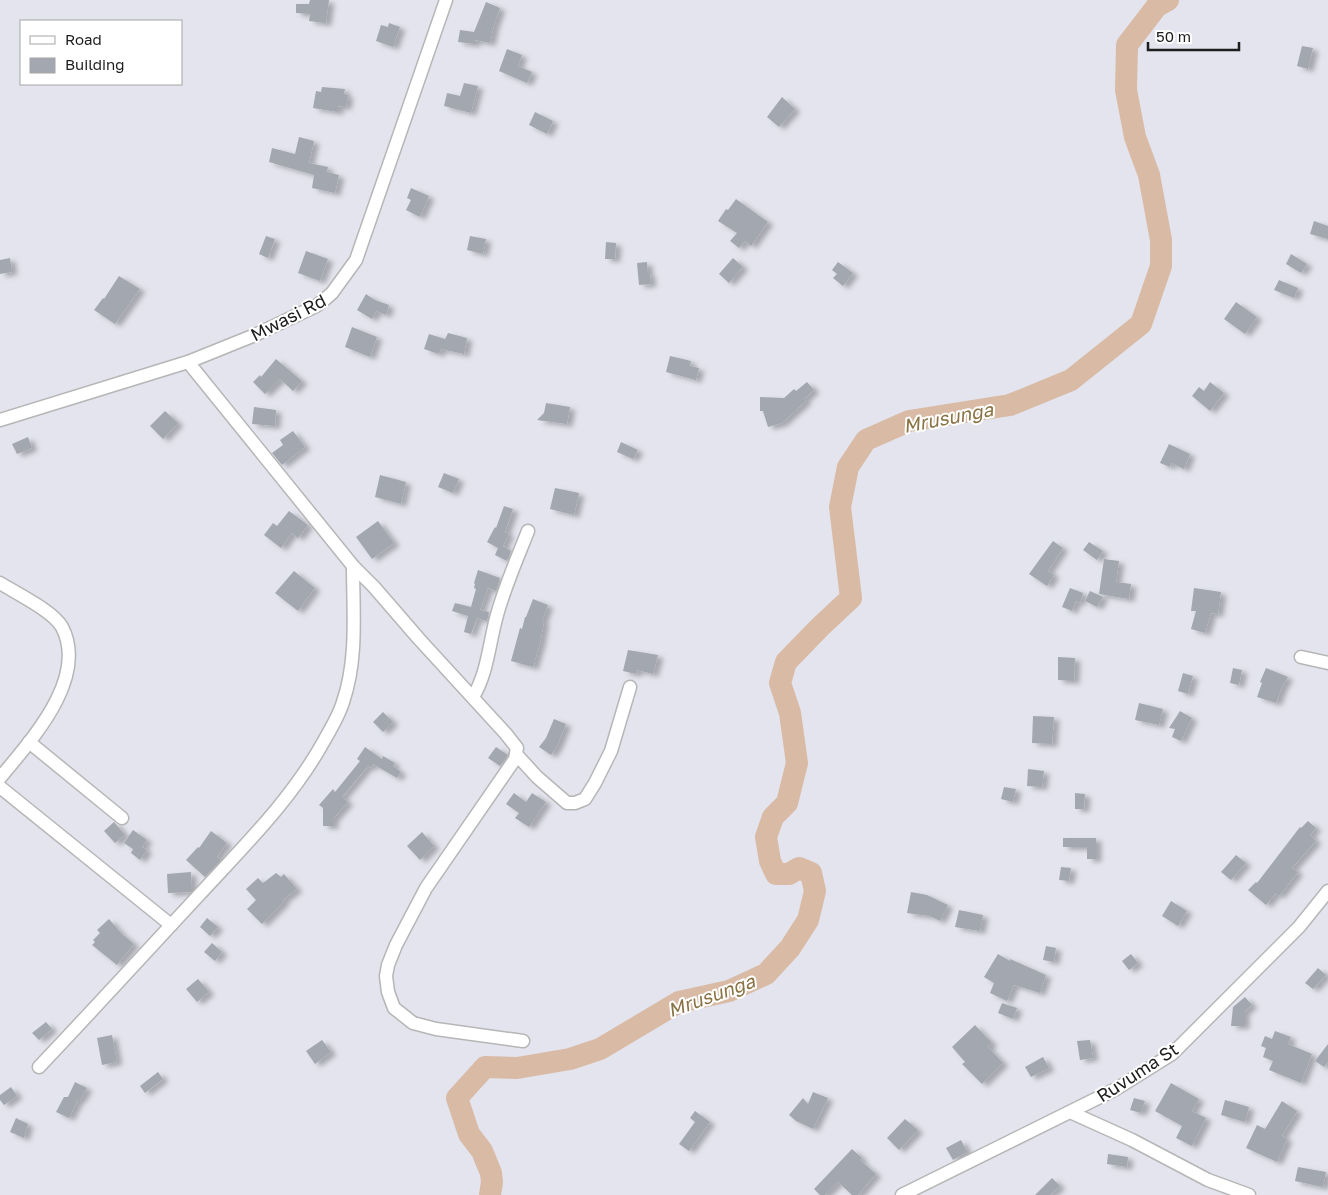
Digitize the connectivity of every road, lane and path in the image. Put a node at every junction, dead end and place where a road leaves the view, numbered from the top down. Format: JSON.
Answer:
{"nodes":[{"id":1,"x":446,"y":0,"type":"edge"},
{"id":2,"x":188,"y":362,"type":"junction"},
{"id":3,"x":0,"y":420,"type":"edge"},
{"id":4,"x":528,"y":531,"type":"dead end"},
{"id":5,"x":353,"y":566,"type":"junction"},
{"id":6,"x":0,"y":583,"type":"edge"},
{"id":7,"x":1301,"y":657,"type":"dead end"},
{"id":8,"x":1328,"y":663,"type":"edge"},
{"id":9,"x":630,"y":687,"type":"dead end"},
{"id":10,"x":473,"y":697,"type":"junction"},
{"id":11,"x":29,"y":742,"type":"junction"},
{"id":12,"x":516,"y":754,"type":"junction"},
{"id":13,"x":0,"y":778,"type":"edge"},
{"id":14,"x":0,"y":787,"type":"edge"},
{"id":15,"x":122,"y":818,"type":"dead end"},
{"id":16,"x":1328,"y":891,"type":"edge"},
{"id":17,"x":171,"y":925,"type":"junction"},
{"id":18,"x":523,"y":1041,"type":"dead end"},
{"id":19,"x":39,"y":1067,"type":"dead end"},
{"id":20,"x":1070,"y":1112,"type":"junction"},
{"id":21,"x":902,"y":1195,"type":"edge"},
{"id":22,"x":1249,"y":1195,"type":"edge"}],
"edges":[{"from":1,"to":2,"type":"street","name":"Mwasi Rd"},
{"from":2,"to":3,"type":"street","name":"Mwasi Rd"},
{"from":2,"to":5,"type":"street"},
{"from":4,"to":10,"type":"street"},
{"from":5,"to":10,"type":"street"},
{"from":5,"to":17,"type":"street"},
{"from":6,"to":11,"type":"street"},
{"from":7,"to":8,"type":"street"},
{"from":9,"to":12,"type":"street"},
{"from":10,"to":12,"type":"street"},
{"from":11,"to":13,"type":"street"},
{"from":11,"to":15,"type":"street"},
{"from":12,"to":18,"type":"street"},
{"from":14,"to":17,"type":"street"},
{"from":16,"to":20,"type":"street","name":"Ruvuma St"},
{"from":17,"to":19,"type":"street"},
{"from":20,"to":21,"type":"street","name":"Ruvuma St"},
{"from":20,"to":22,"type":"street"}]}
